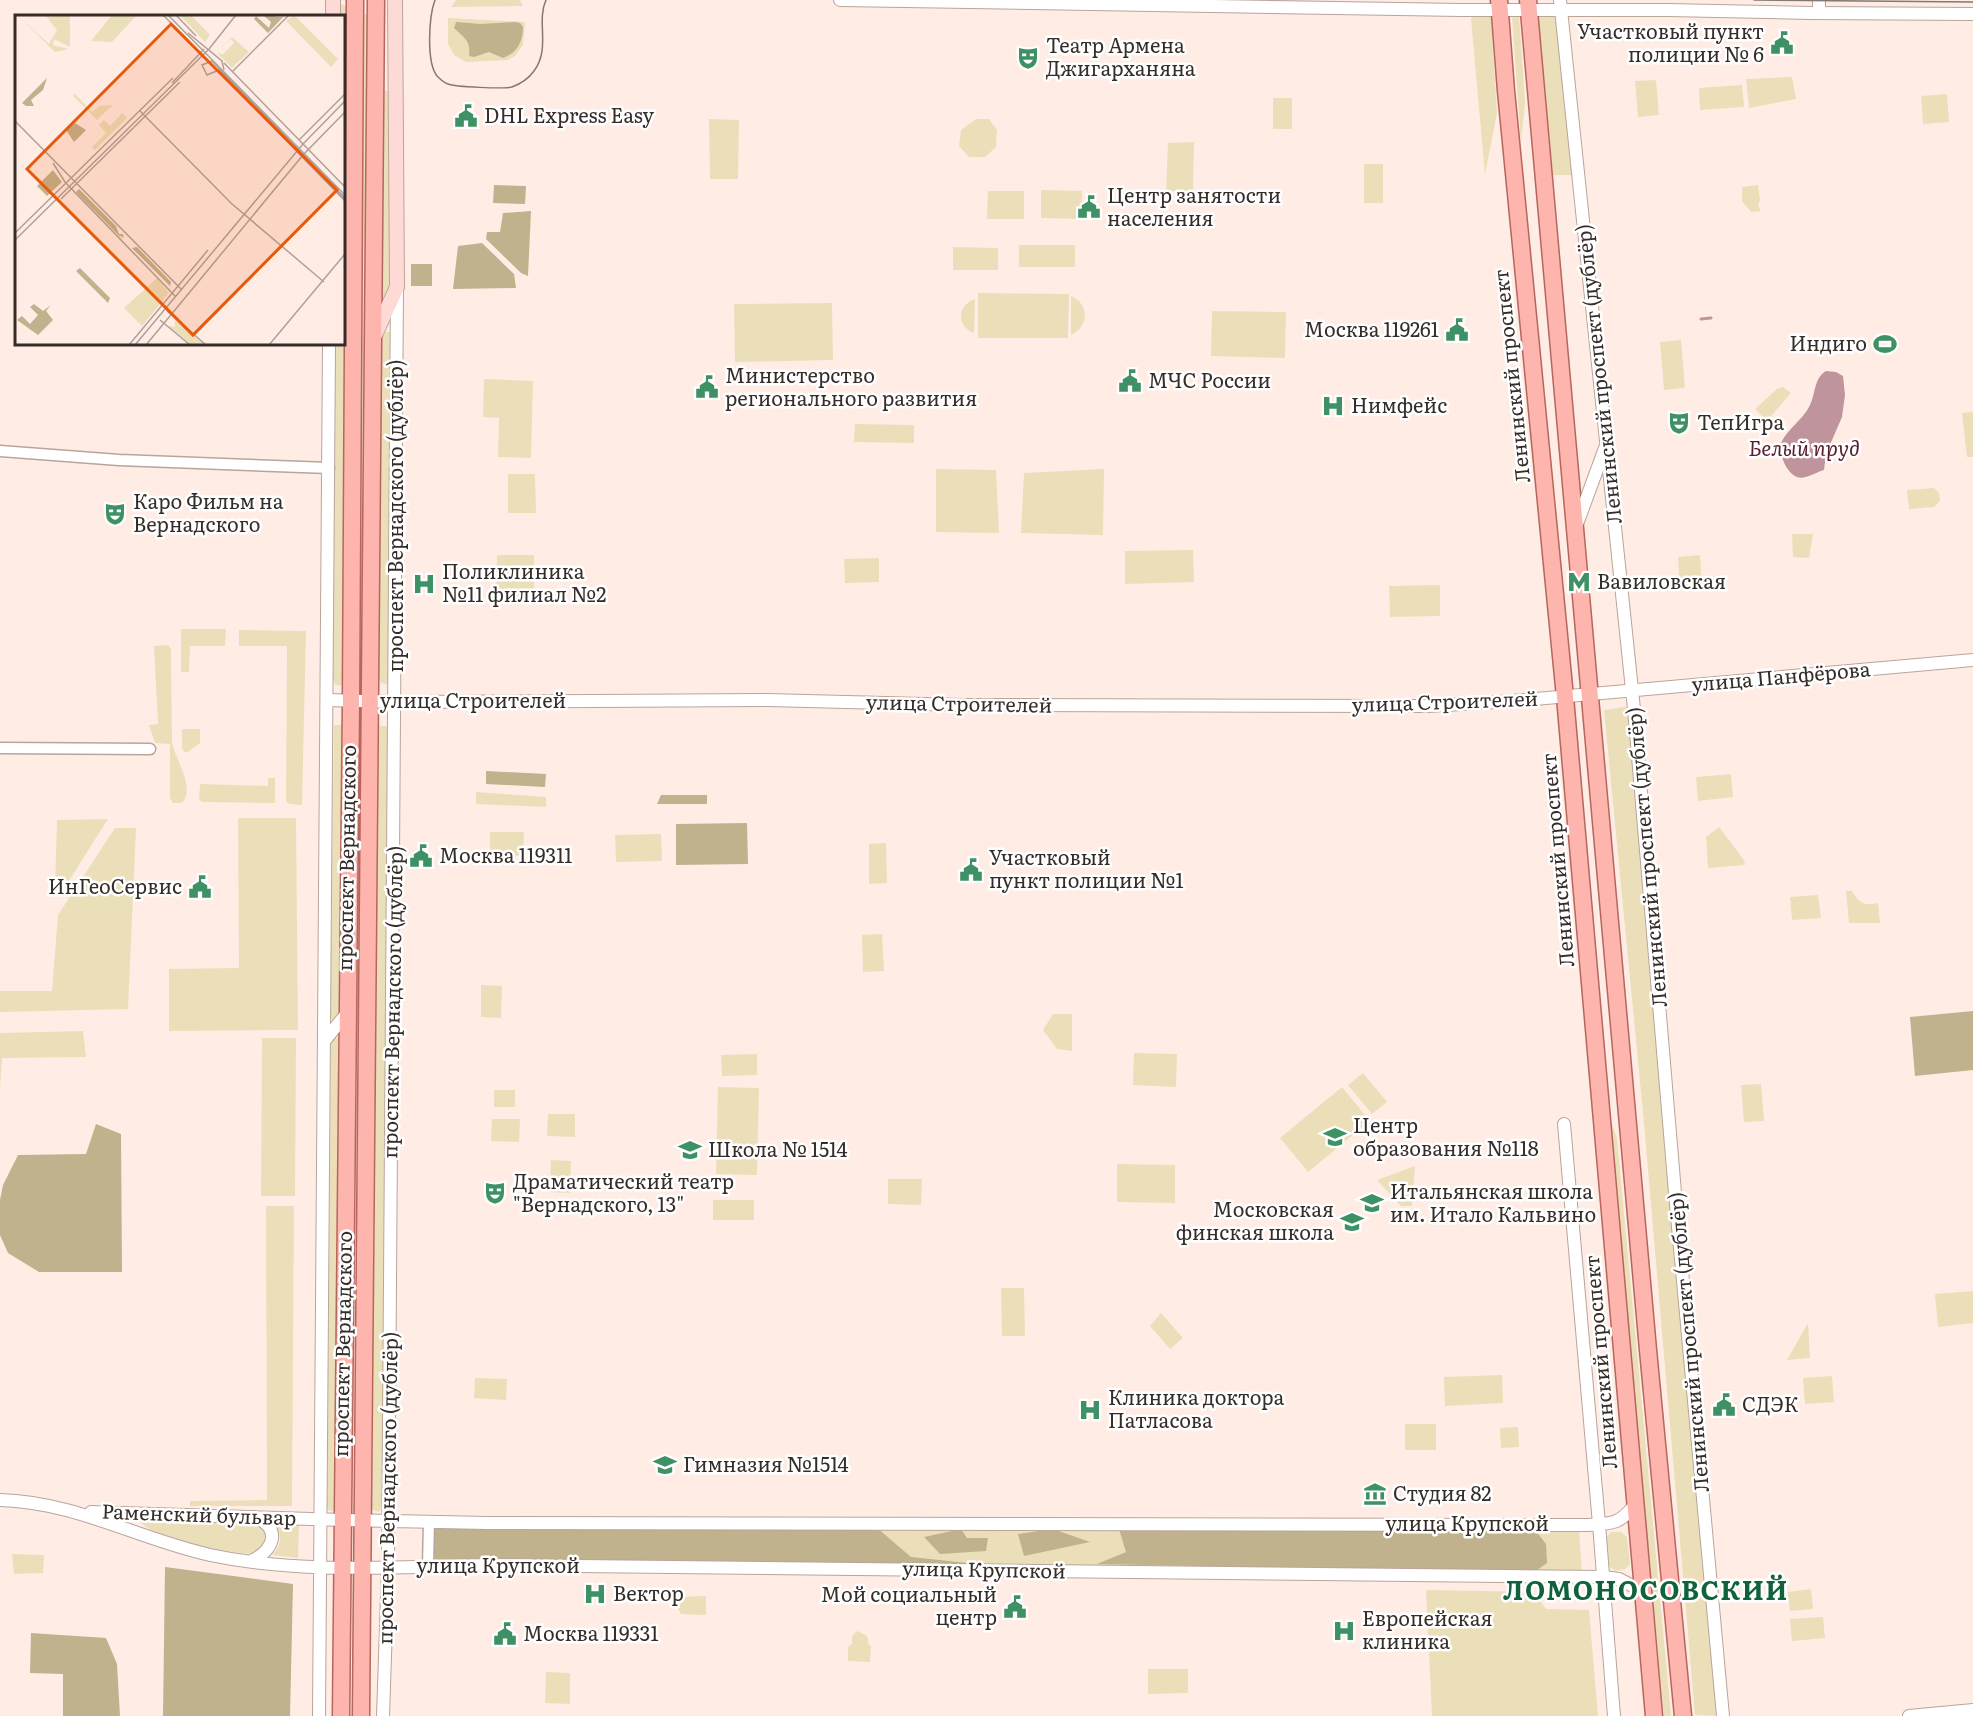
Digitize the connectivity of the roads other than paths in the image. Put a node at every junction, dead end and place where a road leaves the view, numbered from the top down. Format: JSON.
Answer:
{"nodes":[{"id":1,"x":355,"y":0,"type":"edge"},
{"id":2,"x":376,"y":0,"type":"edge"},
{"id":3,"x":395,"y":0,"type":"edge"},
{"id":4,"x":1819,"y":0,"type":"edge"},
{"id":5,"x":840,"y":1,"type":"edge"},
{"id":6,"x":1206,"y":3,"type":"edge"},
{"id":7,"x":1464,"y":3,"type":"edge"},
{"id":8,"x":1500,"y":5,"type":"edge"},
{"id":9,"x":1529,"y":5,"type":"edge"},
{"id":10,"x":1560,"y":5,"type":"edge"},
{"id":11,"x":1819,"y":13,"type":"junction"},
{"id":12,"x":1973,"y":14,"type":"edge"},
{"id":13,"x":397,"y":288,"type":"junction"},
{"id":14,"x":345,"y":328,"type":"edge"},
{"id":15,"x":373,"y":339,"type":"junction"},
{"id":16,"x":352,"y":341,"type":"junction"},
{"id":17,"x":329,"y":345,"type":"edge"},
{"id":18,"x":1606,"y":444,"type":"junction"},
{"id":19,"x":0,"y":451,"type":"edge"},
{"id":20,"x":329,"y":468,"type":"junction"},
{"id":21,"x":1575,"y":528,"type":"junction"},
{"id":22,"x":1973,"y":660,"type":"edge"},
{"id":23,"x":1632,"y":691,"type":"junction"},
{"id":24,"x":1590,"y":695,"type":"junction"},
{"id":25,"x":1565,"y":697,"type":"junction"},
{"id":26,"x":328,"y":700,"type":"junction"},
{"id":27,"x":351,"y":701,"type":"junction"},
{"id":28,"x":370,"y":701,"type":"junction"},
{"id":29,"x":395,"y":702,"type":"junction"},
{"id":30,"x":0,"y":748,"type":"edge"},
{"id":31,"x":150,"y":749,"type":"dead end"},
{"id":32,"x":348,"y":1012,"type":"junction"},
{"id":33,"x":325,"y":1040,"type":"junction"},
{"id":34,"x":1564,"y":1124,"type":"dead end"},
{"id":35,"x":0,"y":1500,"type":"edge"},
{"id":36,"x":1635,"y":1506,"type":"junction"},
{"id":37,"x":78,"y":1512,"type":"junction"},
{"id":38,"x":255,"y":1517,"type":"junction"},
{"id":39,"x":321,"y":1519,"type":"junction"},
{"id":40,"x":344,"y":1520,"type":"junction"},
{"id":41,"x":362,"y":1521,"type":"junction"},
{"id":42,"x":388,"y":1521,"type":"junction"},
{"id":43,"x":429,"y":1522,"type":"junction"},
{"id":44,"x":1599,"y":1524,"type":"junction"},
{"id":45,"x":251,"y":1561,"type":"junction"},
{"id":46,"x":428,"y":1566,"type":"junction"},
{"id":47,"x":343,"y":1567,"type":"junction"},
{"id":48,"x":362,"y":1567,"type":"junction"},
{"id":49,"x":388,"y":1567,"type":"junction"},
{"id":50,"x":320,"y":1568,"type":"junction"},
{"id":51,"x":1604,"y":1577,"type":"junction"},
{"id":52,"x":1644,"y":1592,"type":"junction"},
{"id":53,"x":1973,"y":1710,"type":"edge"},
{"id":54,"x":320,"y":1716,"type":"edge"},
{"id":55,"x":341,"y":1716,"type":"edge"},
{"id":56,"x":361,"y":1716,"type":"edge"},
{"id":57,"x":383,"y":1716,"type":"edge"},
{"id":58,"x":1614,"y":1716,"type":"edge"},
{"id":59,"x":1654,"y":1716,"type":"edge"},
{"id":60,"x":1683,"y":1716,"type":"edge"},
{"id":61,"x":1724,"y":1716,"type":"edge"},
{"id":62,"x":1909,"y":1716,"type":"edge"}],
"edges":[{"from":1,"to":16,"type":"main road","name":"проспект Вернадского"},
{"from":2,"to":15,"type":"main road","name":"проспект Вернадского"},
{"from":3,"to":13,"type":"main road","name":"проспект Вернадского (дублёр)"},
{"from":4,"to":11,"type":"street"},
{"from":5,"to":6,"type":"street"},
{"from":6,"to":7,"type":"street"},
{"from":7,"to":8,"type":"street"},
{"from":8,"to":9,"type":"street"},
{"from":8,"to":25,"type":"main road","name":"Ленинский проспект"},
{"from":9,"to":10,"type":"street"},
{"from":9,"to":21,"type":"main road"},
{"from":10,"to":11,"type":"street"},
{"from":10,"to":18,"type":"street","name":"Ленинский проспект (дублёр)"},
{"from":11,"to":12,"type":"street"},
{"from":13,"to":15,"type":"main road","name":"проспект Вернадского (дублёр)"},
{"from":13,"to":29,"type":"street","name":"проспект Вернадского (дублёр)"},
{"from":14,"to":16,"type":"main road"},
{"from":15,"to":28,"type":"main road","name":"проспект Вернадского"},
{"from":16,"to":27,"type":"main road","name":"проспект Вернадского"},
{"from":17,"to":20,"type":"street"},
{"from":18,"to":21,"type":"street"},
{"from":18,"to":23,"type":"street","name":"Ленинский проспект (дублёр)"},
{"from":19,"to":20,"type":"street"},
{"from":20,"to":26,"type":"street"},
{"from":21,"to":24,"type":"main road"},
{"from":22,"to":23,"type":"street","name":"улица Панфёрова"},
{"from":23,"to":24,"type":"street","name":"улица Панфёрова"},
{"from":23,"to":61,"type":"street","name":"Ленинский проспект (дублёр)"},
{"from":24,"to":25,"type":"street","name":"улица Строителей"},
{"from":24,"to":60,"type":"main road"},
{"from":25,"to":29,"type":"street","name":"улица Строителей"},
{"from":25,"to":36,"type":"main road","name":"Ленинский проспект"},
{"from":26,"to":27,"type":"street","name":"улица Строителей"},
{"from":26,"to":33,"type":"street"},
{"from":27,"to":28,"type":"street","name":"улица Строителей"},
{"from":27,"to":32,"type":"main road","name":"проспект Вернадского"},
{"from":28,"to":29,"type":"street","name":"улица Строителей"},
{"from":28,"to":41,"type":"main road","name":"проспект Вернадского"},
{"from":29,"to":42,"type":"street","name":"проспект Вернадского (дублёр)"},
{"from":30,"to":31,"type":"street"},
{"from":32,"to":33,"type":"street"},
{"from":32,"to":40,"type":"main road","name":"проспект Вернадского"},
{"from":33,"to":39,"type":"street"},
{"from":34,"to":44,"type":"street"},
{"from":35,"to":37,"type":"street","name":"Раменский бульвар"},
{"from":36,"to":44,"type":"street","name":"улица Крупской"},
{"from":36,"to":52,"type":"main road","name":"Ленинский проспект"},
{"from":37,"to":38,"type":"street","name":"Раменский бульвар"},
{"from":37,"to":45,"type":"street","name":"Раменский бульвар"},
{"from":38,"to":39,"type":"street","name":"Раменский бульвар"},
{"from":38,"to":45,"type":"street"},
{"from":39,"to":40,"type":"street","name":"улица Крупской"},
{"from":39,"to":50,"type":"street"},
{"from":40,"to":41,"type":"street","name":"улица Крупской"},
{"from":40,"to":47,"type":"main road","name":"проспект Вернадского"},
{"from":41,"to":42,"type":"street","name":"улица Крупской"},
{"from":41,"to":48,"type":"main road","name":"проспект Вернадского"},
{"from":42,"to":43,"type":"street","name":"улица Крупской"},
{"from":42,"to":49,"type":"street","name":"проспект Вернадского (дублёр)"},
{"from":43,"to":44,"type":"street","name":"улица Крупской"},
{"from":43,"to":46,"type":"street"},
{"from":44,"to":51,"type":"street"},
{"from":45,"to":50,"type":"street","name":"Раменский бульвар"},
{"from":46,"to":49,"type":"street","name":"улица Крупской"},
{"from":46,"to":51,"type":"street","name":"улица Крупской"},
{"from":47,"to":48,"type":"street","name":"улица Крупской"},
{"from":47,"to":50,"type":"street","name":"улица Крупской"},
{"from":47,"to":55,"type":"main road","name":"проспект Вернадского"},
{"from":48,"to":49,"type":"street","name":"улица Крупской"},
{"from":48,"to":56,"type":"main road","name":"проспект Вернадского"},
{"from":49,"to":57,"type":"street","name":"проспект Вернадского (дублёр)"},
{"from":50,"to":54,"type":"street"},
{"from":51,"to":52,"type":"street","name":"улица Крупской"},
{"from":51,"to":58,"type":"street"},
{"from":52,"to":59,"type":"main road","name":"Ленинский проспект"},
{"from":53,"to":62,"type":"street"}]}
